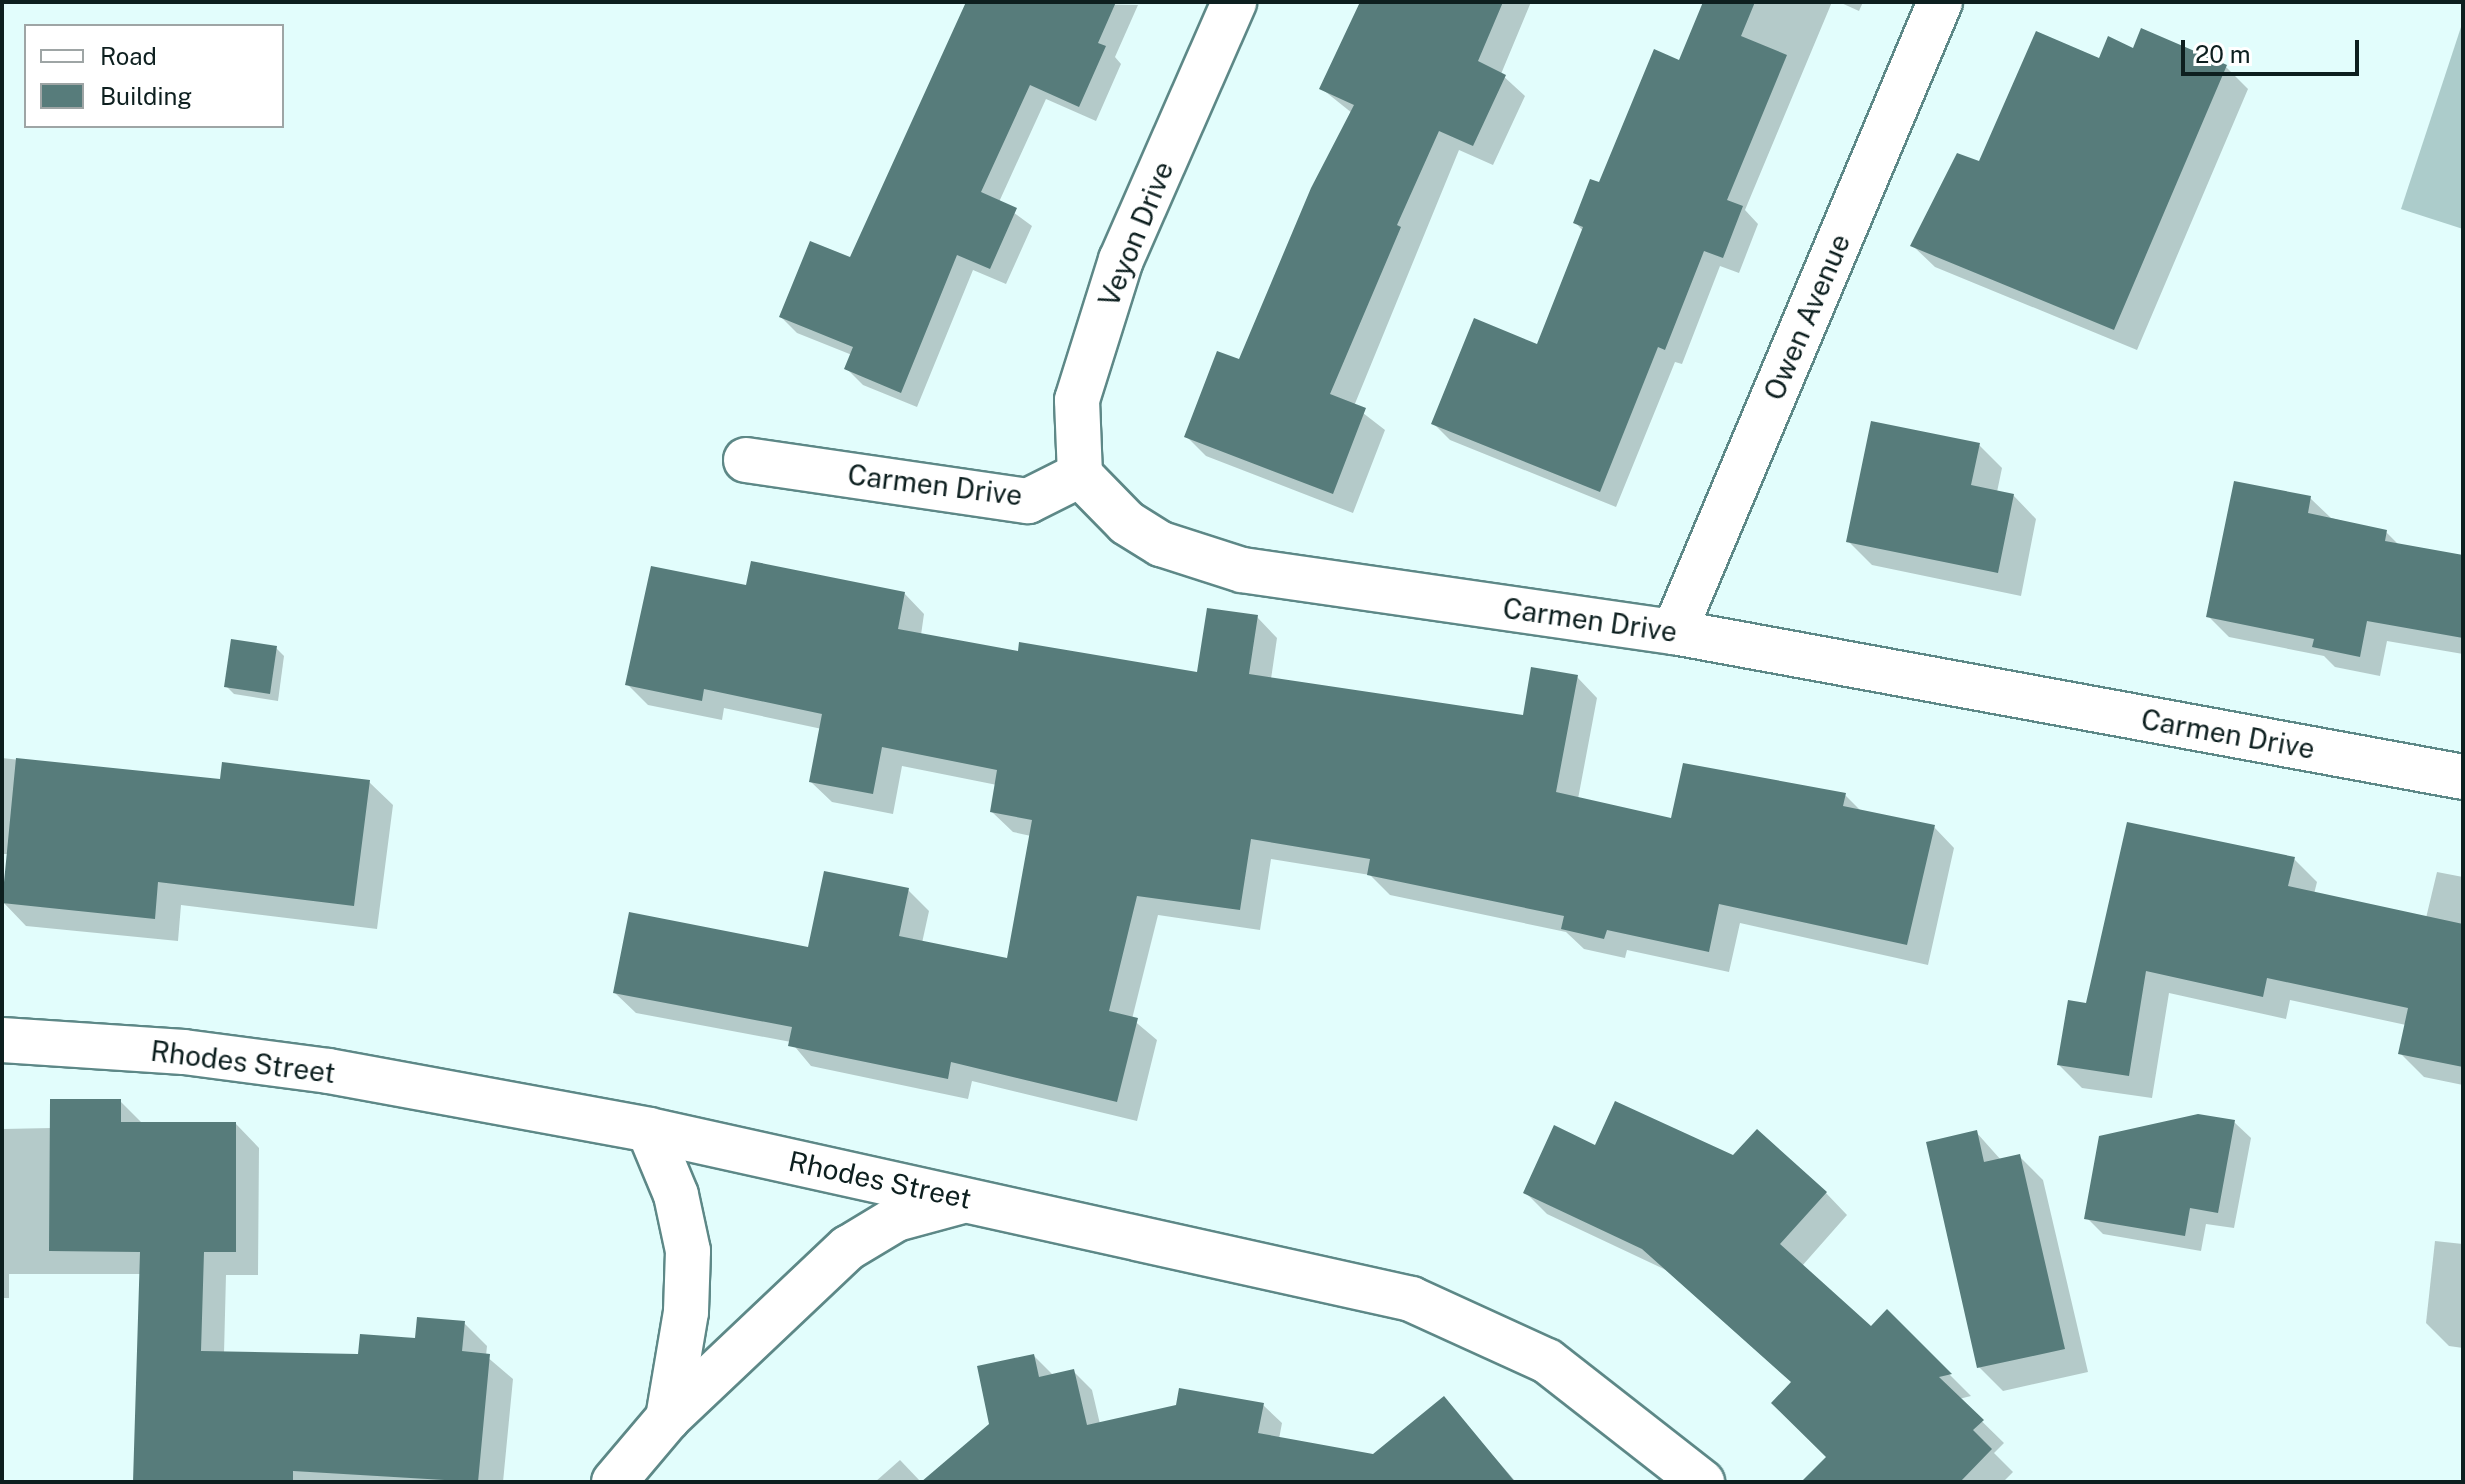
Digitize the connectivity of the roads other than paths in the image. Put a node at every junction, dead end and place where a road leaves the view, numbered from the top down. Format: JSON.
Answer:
{"nodes":[{"id":1,"x":1234,"y":2,"type":"edge"},
{"id":2,"x":1940,"y":2,"type":"edge"},
{"id":3,"x":746,"y":460,"type":"dead end"},
{"id":4,"x":1080,"y":475,"type":"junction"},
{"id":5,"x":1674,"y":632,"type":"junction"},
{"id":6,"x":2463,"y":777,"type":"edge"},
{"id":7,"x":2,"y":1040,"type":"edge"},
{"id":8,"x":649,"y":1130,"type":"junction"},
{"id":9,"x":972,"y":1200,"type":"junction"},
{"id":10,"x":668,"y":1418,"type":"junction"},
{"id":11,"x":614,"y":1482,"type":"edge"},
{"id":12,"x":1702,"y":1482,"type":"edge"}],
"edges":[{"from":1,"to":4,"type":"street","name":"Veyon Drive"},
{"from":2,"to":5,"type":"street","name":"Owen Avenue"},
{"from":3,"to":4,"type":"street","name":"Carmen Drive"},
{"from":4,"to":5,"type":"street","name":"Carmen Drive"},
{"from":5,"to":6,"type":"street","name":"Carmen Drive"},
{"from":7,"to":8,"type":"street","name":"Rhodes Street"},
{"from":8,"to":9,"type":"street","name":"Rhodes Street"},
{"from":8,"to":10,"type":"street"},
{"from":9,"to":10,"type":"street"},
{"from":9,"to":12,"type":"street","name":"Rhodes Street"},
{"from":10,"to":11,"type":"street"}]}
